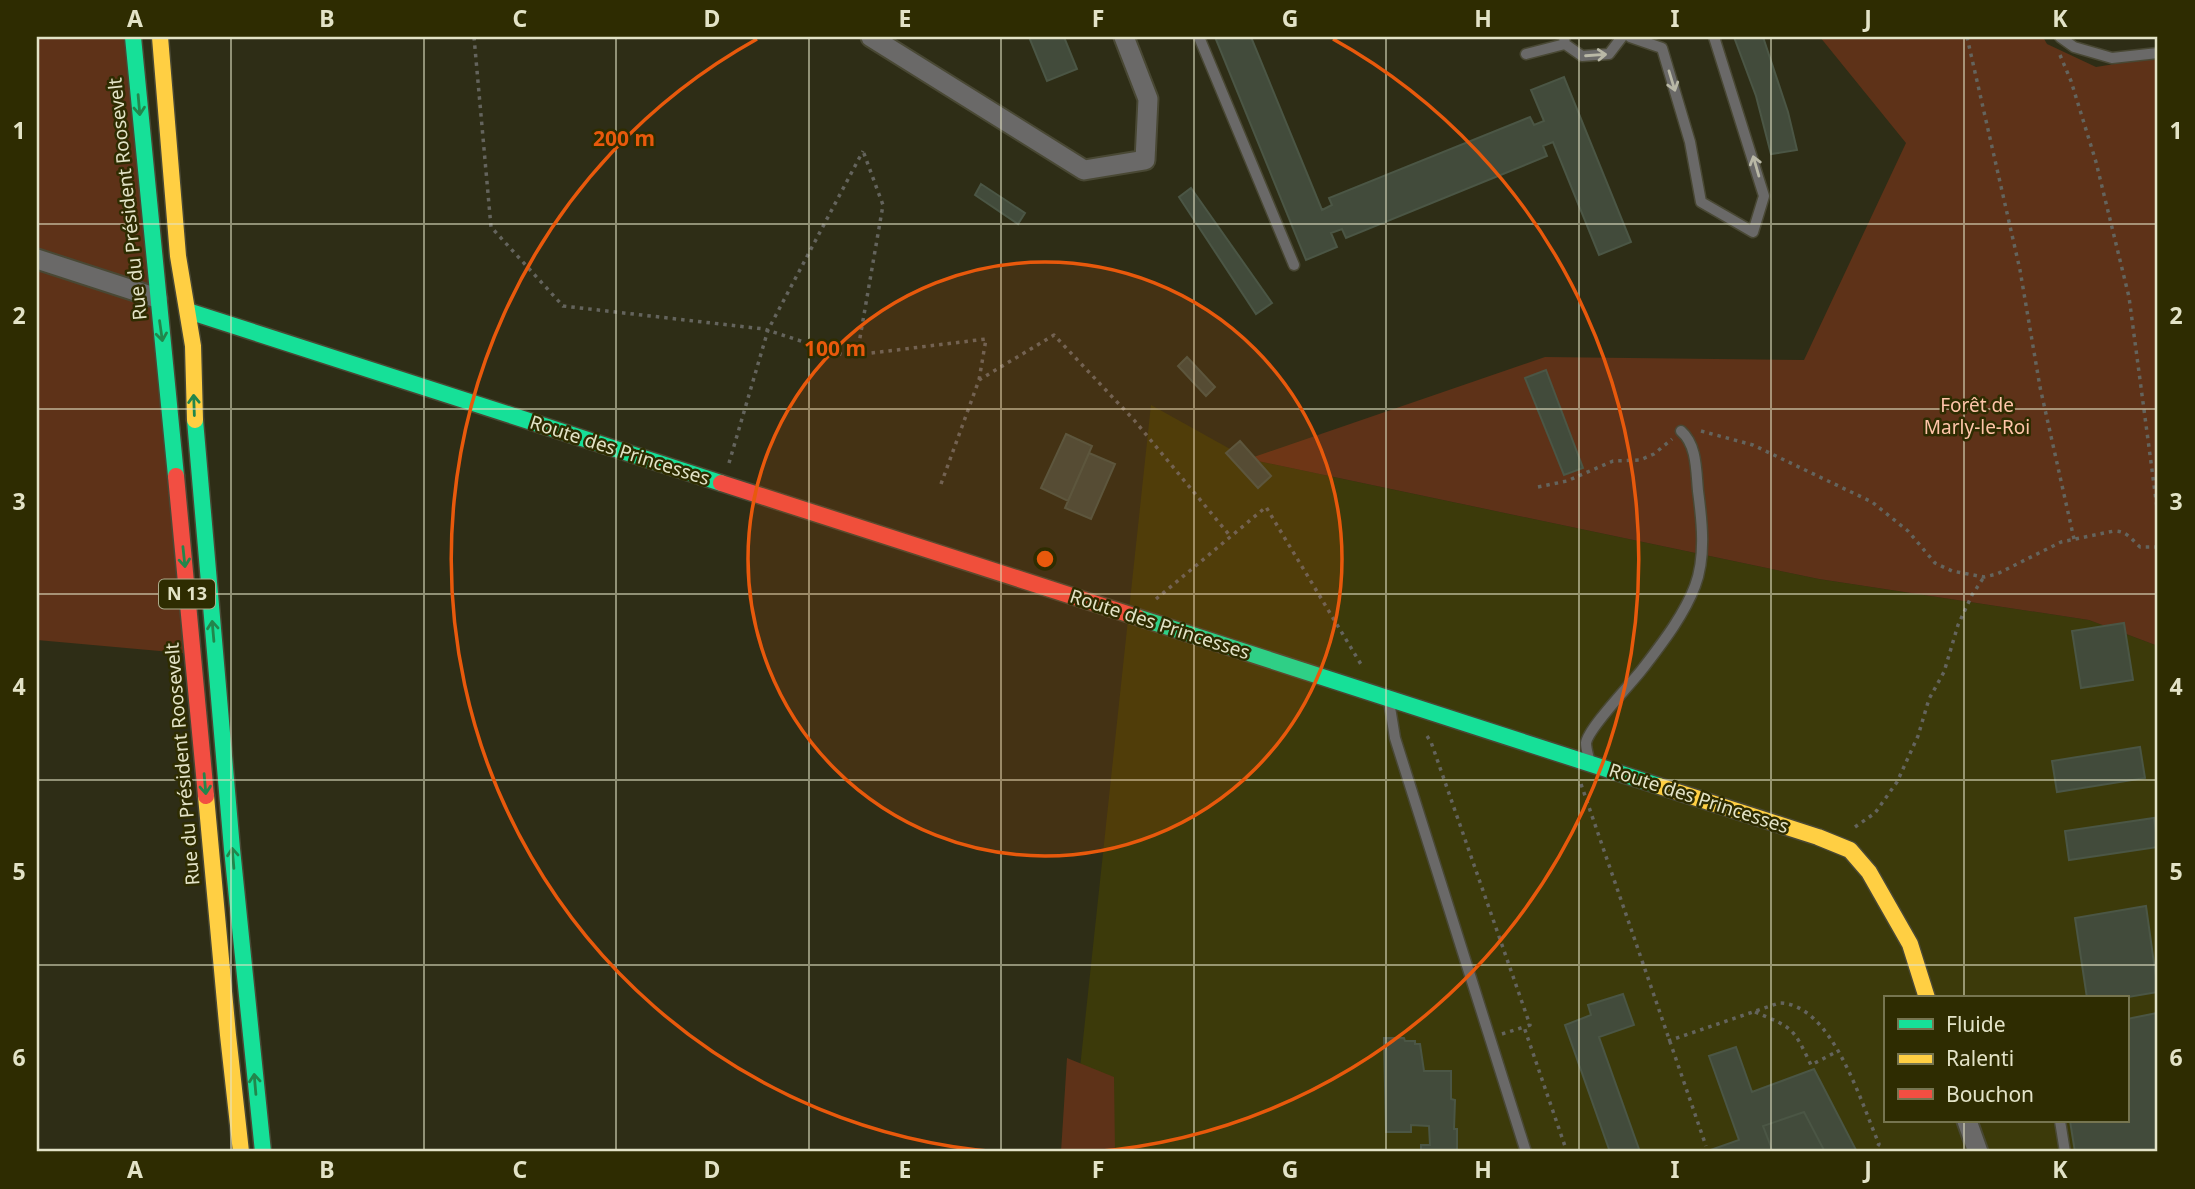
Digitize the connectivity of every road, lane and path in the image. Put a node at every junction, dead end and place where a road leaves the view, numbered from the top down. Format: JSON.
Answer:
{"nodes":[{"id":1,"x":133,"y":37,"type":"edge"},
{"id":2,"x":160,"y":37,"type":"edge"},
{"id":3,"x":474,"y":37,"type":"edge"},
{"id":4,"x":871,"y":37,"type":"edge"},
{"id":5,"x":1124,"y":37,"type":"edge"},
{"id":6,"x":1199,"y":37,"type":"edge"},
{"id":7,"x":1622,"y":37,"type":"edge"},
{"id":8,"x":1630,"y":37,"type":"edge"},
{"id":9,"x":1714,"y":37,"type":"edge"},
{"id":10,"x":1967,"y":37,"type":"edge"},
{"id":11,"x":2060,"y":37,"type":"edge"},
{"id":12,"x":1565,"y":40,"type":"edge"},
{"id":13,"x":2057,"y":48,"type":"dead end"},
{"id":14,"x":2158,"y":53,"type":"edge"},
{"id":15,"x":1526,"y":54,"type":"dead end"},
{"id":16,"x":37,"y":259,"type":"edge"},
{"id":17,"x":1294,"y":265,"type":"dead end"},
{"id":18,"x":157,"y":298,"type":"junction"},
{"id":19,"x":188,"y":311,"type":"junction"},
{"id":20,"x":768,"y":330,"type":"junction"},
{"id":21,"x":858,"y":355,"type":"junction"},
{"id":22,"x":979,"y":380,"type":"junction"},
{"id":23,"x":1681,"y":431,"type":"junction"},
{"id":24,"x":723,"y":483,"type":"junction"},
{"id":25,"x":941,"y":484,"type":"dead end"},
{"id":26,"x":1538,"y":487,"type":"dead end"},
{"id":27,"x":2158,"y":515,"type":"edge"},
{"id":28,"x":1231,"y":537,"type":"junction"},
{"id":29,"x":2074,"y":539,"type":"junction"},
{"id":30,"x":2158,"y":547,"type":"edge"},
{"id":31,"x":1984,"y":577,"type":"junction"},
{"id":32,"x":1136,"y":616,"type":"junction"},
{"id":33,"x":1384,"y":697,"type":"junction"},
{"id":34,"x":1424,"y":732,"type":"dead end"},
{"id":35,"x":1590,"y":763,"type":"junction"},
{"id":36,"x":1580,"y":782,"type":"dead end"},
{"id":37,"x":1829,"y":841,"type":"junction"},
{"id":38,"x":1926,"y":996,"type":"edge"},
{"id":39,"x":1753,"y":1012,"type":"junction"},
{"id":40,"x":1524,"y":1027,"type":"junction"},
{"id":41,"x":1490,"y":1037,"type":"junction"},
{"id":42,"x":1668,"y":1041,"type":"junction"},
{"id":43,"x":1839,"y":1050,"type":"junction"},
{"id":44,"x":1967,"y":1122,"type":"edge"},
{"id":45,"x":2060,"y":1122,"type":"edge"},
{"id":46,"x":1706,"y":1146,"type":"dead end"},
{"id":47,"x":241,"y":1152,"type":"edge"},
{"id":48,"x":262,"y":1152,"type":"edge"},
{"id":49,"x":1526,"y":1152,"type":"edge"},
{"id":50,"x":1567,"y":1152,"type":"edge"},
{"id":51,"x":1874,"y":1152,"type":"edge"},
{"id":52,"x":1978,"y":1152,"type":"edge"},
{"id":53,"x":2065,"y":1152,"type":"edge"}],
"edges":[{"from":1,"to":18,"type":"main road","name":"Rue du Président Roosevelt","number":"N 13","one_way":true},
{"from":2,"to":19,"type":"main road","number":"N 13"},
{"from":3,"to":20,"type":"path"},
{"from":4,"to":5,"type":"street"},
{"from":6,"to":17,"type":"lane"},
{"from":12,"to":7,"type":"lane","one_way":true},
{"from":8,"to":9,"type":"lane","one_way":true},
{"from":10,"to":29,"type":"path"},
{"from":11,"to":14,"type":"lane"},
{"from":12,"to":15,"type":"lane"},
{"from":13,"to":27,"type":"path"},
{"from":16,"to":18,"type":"street"},
{"from":18,"to":47,"type":"main road","name":"Rue du Président Roosevelt","number":"N 13","one_way":true},
{"from":19,"to":24,"type":"main road","name":"Route des Princesses"},
{"from":48,"to":19,"type":"main road","number":"N 13","one_way":true},
{"from":20,"to":21,"type":"path"},
{"from":20,"to":21,"type":"path"},
{"from":20,"to":24,"type":"path"},
{"from":21,"to":22,"type":"path"},
{"from":22,"to":25,"type":"path"},
{"from":22,"to":28,"type":"path"},
{"from":23,"to":26,"type":"path"},
{"from":23,"to":31,"type":"path"},
{"from":23,"to":35,"type":"lane"},
{"from":24,"to":32,"type":"main road","name":"Route des Princesses"},
{"from":28,"to":32,"type":"path"},
{"from":28,"to":33,"type":"path"},
{"from":29,"to":30,"type":"path"},
{"from":29,"to":31,"type":"path"},
{"from":31,"to":37,"type":"path"},
{"from":32,"to":33,"type":"main road","name":"Route des Princesses"},
{"from":33,"to":35,"type":"main road","name":"Route des Princesses"},
{"from":33,"to":41,"type":"lane"},
{"from":34,"to":40,"type":"path"},
{"from":35,"to":37,"type":"main road","name":"Route des Princesses"},
{"from":36,"to":42,"type":"path"},
{"from":37,"to":38,"type":"main road","name":"Route des Princesses"},
{"from":39,"to":42,"type":"path"},
{"from":39,"to":43,"type":"path"},
{"from":39,"to":43,"type":"path"},
{"from":40,"to":41,"type":"path"},
{"from":40,"to":50,"type":"path"},
{"from":41,"to":49,"type":"lane"},
{"from":42,"to":46,"type":"path"},
{"from":43,"to":51,"type":"path"},
{"from":44,"to":52,"type":"street"},
{"from":45,"to":53,"type":"lane"}]}
